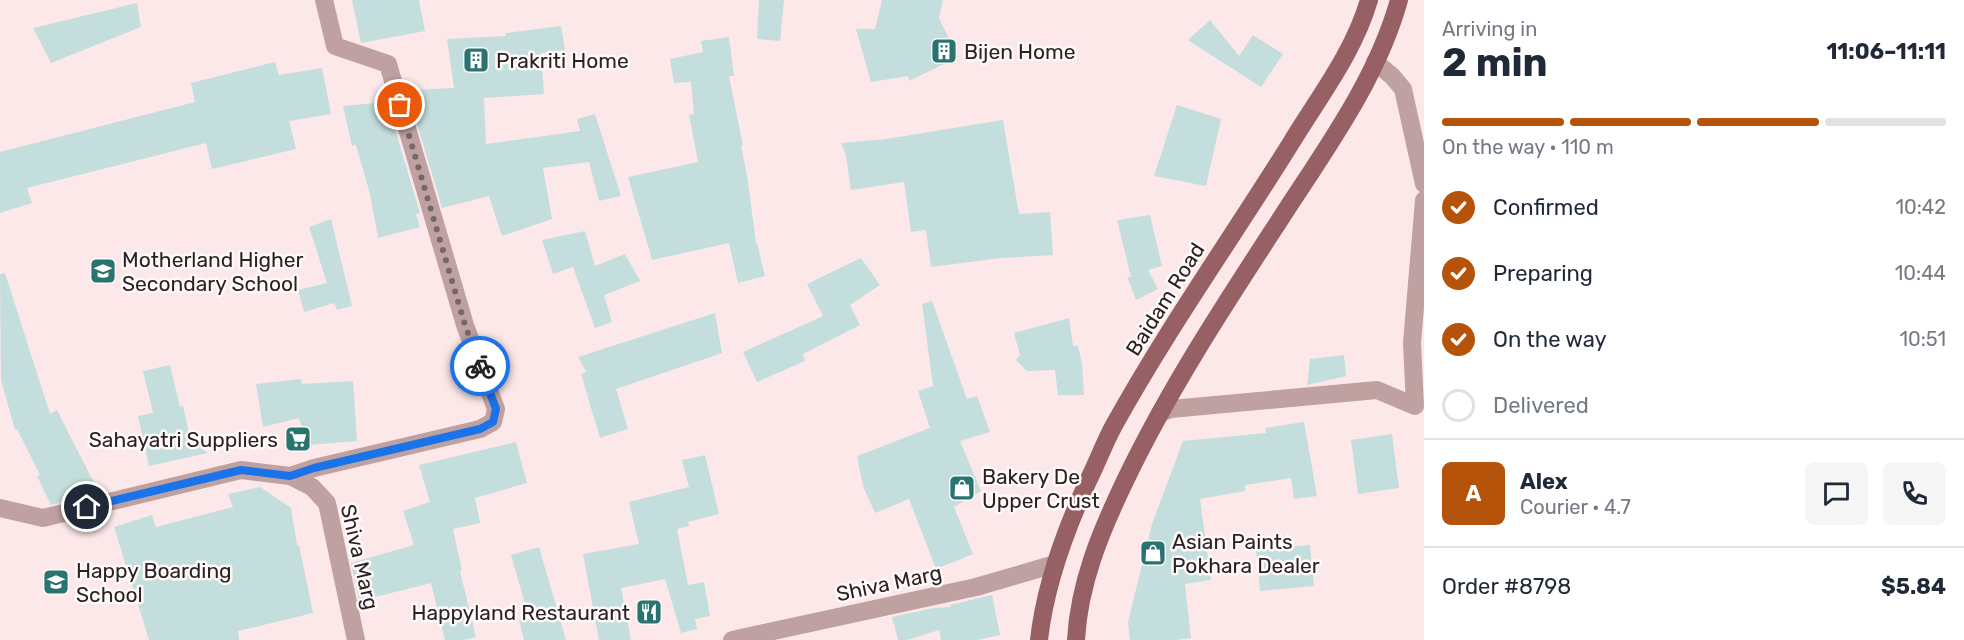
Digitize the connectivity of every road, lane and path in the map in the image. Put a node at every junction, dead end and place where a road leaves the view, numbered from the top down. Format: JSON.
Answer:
{"nodes":[{"id":1,"x":324,"y":0,"type":"edge"},
{"id":2,"x":1369,"y":0,"type":"edge"},
{"id":3,"x":1399,"y":0,"type":"edge"},
{"id":4,"x":1375,"y":62,"type":"junction"},
{"id":5,"x":1424,"y":184,"type":"edge"},
{"id":6,"x":1424,"y":200,"type":"edge"},
{"id":7,"x":1420,"y":408,"type":"edge"},
{"id":8,"x":1160,"y":413,"type":"junction"},
{"id":9,"x":290,"y":476,"type":"junction"},
{"id":10,"x":0,"y":508,"type":"edge"},
{"id":11,"x":1055,"y":564,"type":"junction"},
{"id":12,"x":356,"y":640,"type":"edge"},
{"id":13,"x":732,"y":640,"type":"edge"},
{"id":14,"x":1038,"y":640,"type":"edge"},
{"id":15,"x":1076,"y":640,"type":"edge"}],
"edges":[{"from":1,"to":9,"type":"street"},
{"from":2,"to":11,"type":"main road","name":"Baidam Road"},
{"from":3,"to":4,"type":"main road"},
{"from":4,"to":5,"type":"street"},
{"from":4,"to":8,"type":"main road"},
{"from":6,"to":7,"type":"street"},
{"from":7,"to":8,"type":"street"},
{"from":8,"to":15,"type":"main road"},
{"from":9,"to":10,"type":"street","name":"Shiva Marg"},
{"from":9,"to":12,"type":"street","name":"Shiva Marg"},
{"from":11,"to":13,"type":"street","name":"Shiva Marg"},
{"from":11,"to":14,"type":"main road","name":"Baidam Road"}]}
